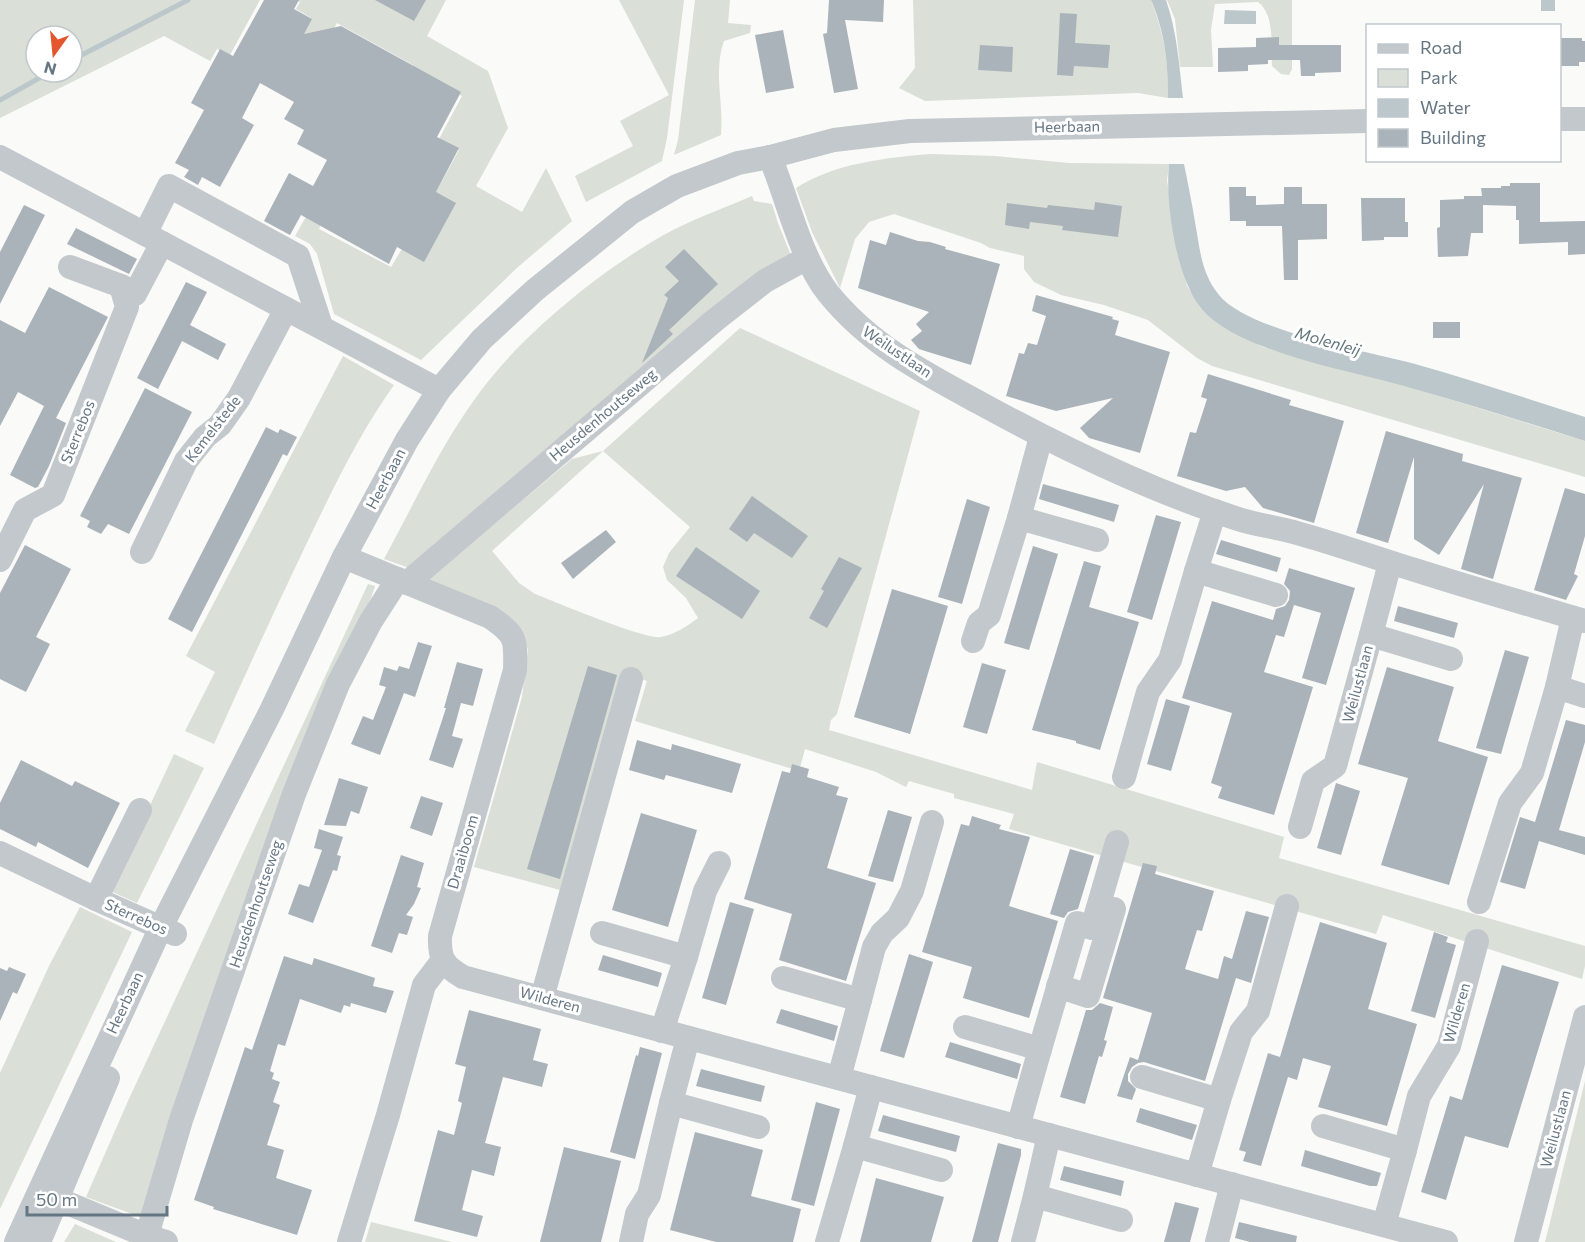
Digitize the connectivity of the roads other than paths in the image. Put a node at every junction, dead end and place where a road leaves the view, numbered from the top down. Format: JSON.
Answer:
{"nodes":[{"id":1,"x":1561,"y":119,"type":"edge"},
{"id":2,"x":1585,"y":119,"type":"edge"},
{"id":3,"x":1366,"y":122,"type":"edge"},
{"id":4,"x":770,"y":157,"type":"junction"},
{"id":5,"x":3,"y":165,"type":"edge"},
{"id":6,"x":154,"y":238,"type":"junction"},
{"id":7,"x":807,"y":258,"type":"junction"},
{"id":8,"x":70,"y":267,"type":"dead end"},
{"id":9,"x":121,"y":286,"type":"junction"},
{"id":10,"x":286,"y":309,"type":"junction"},
{"id":11,"x":321,"y":326,"type":"junction"},
{"id":12,"x":439,"y":390,"type":"junction"},
{"id":13,"x":1041,"y":437,"type":"junction"},
{"id":14,"x":1215,"y":511,"type":"junction"},
{"id":15,"x":1019,"y":518,"type":"junction"},
{"id":16,"x":1096,"y":540,"type":"dead end"},
{"id":17,"x":142,"y":552,"type":"dead end"},
{"id":18,"x":344,"y":557,"type":"junction"},
{"id":19,"x":0,"y":560,"type":"edge"},
{"id":20,"x":1390,"y":562,"type":"junction"},
{"id":21,"x":1196,"y":571,"type":"junction"},
{"id":22,"x":402,"y":581,"type":"junction"},
{"id":23,"x":1276,"y":595,"type":"dead end"},
{"id":24,"x":1579,"y":620,"type":"edge"},
{"id":25,"x":1371,"y":634,"type":"junction"},
{"id":26,"x":973,"y":641,"type":"dead end"},
{"id":27,"x":1451,"y":659,"type":"dead end"},
{"id":28,"x":631,"y":679,"type":"dead end"},
{"id":29,"x":1557,"y":687,"type":"junction"},
{"id":30,"x":1585,"y":696,"type":"edge"},
{"id":31,"x":1124,"y":777,"type":"dead end"},
{"id":32,"x":140,"y":810,"type":"dead end"},
{"id":33,"x":932,"y":822,"type":"dead end"},
{"id":34,"x":1300,"y":827,"type":"dead end"},
{"id":35,"x":1125,"y":844,"type":"dead end"},
{"id":36,"x":0,"y":853,"type":"edge"},
{"id":37,"x":719,"y":863,"type":"dead end"},
{"id":38,"x":96,"y":899,"type":"junction"},
{"id":39,"x":1479,"y":902,"type":"dead end"},
{"id":40,"x":1287,"y":906,"type":"dead end"},
{"id":41,"x":168,"y":931,"type":"junction"},
{"id":42,"x":602,"y":933,"type":"dead end"},
{"id":43,"x":1477,"y":941,"type":"dead end"},
{"id":44,"x":686,"y":957,"type":"junction"},
{"id":45,"x":443,"y":960,"type":"junction"},
{"id":46,"x":783,"y":978,"type":"dead end"},
{"id":47,"x":542,"y":998,"type":"junction"},
{"id":48,"x":860,"y":1000,"type":"junction"},
{"id":49,"x":1585,"y":1017,"type":"edge"},
{"id":50,"x":965,"y":1028,"type":"dead end"},
{"id":51,"x":662,"y":1031,"type":"junction"},
{"id":52,"x":688,"y":1038,"type":"junction"},
{"id":53,"x":1040,"y":1049,"type":"junction"},
{"id":54,"x":1142,"y":1077,"type":"dead end"},
{"id":55,"x":839,"y":1078,"type":"junction"},
{"id":56,"x":871,"y":1087,"type":"junction"},
{"id":57,"x":1219,"y":1100,"type":"junction"},
{"id":58,"x":671,"y":1103,"type":"junction"},
{"id":59,"x":1018,"y":1126,"type":"junction"},
{"id":60,"x":1323,"y":1126,"type":"dead end"},
{"id":61,"x":758,"y":1127,"type":"dead end"},
{"id":62,"x":1049,"y":1135,"type":"junction"},
{"id":63,"x":855,"y":1146,"type":"junction"},
{"id":64,"x":1405,"y":1150,"type":"junction"},
{"id":65,"x":941,"y":1170,"type":"dead end"},
{"id":66,"x":1197,"y":1175,"type":"junction"},
{"id":67,"x":1232,"y":1184,"type":"junction"},
{"id":68,"x":48,"y":1195,"type":"junction"},
{"id":69,"x":1035,"y":1196,"type":"junction"},
{"id":70,"x":1121,"y":1220,"type":"dead end"},
{"id":71,"x":1384,"y":1226,"type":"junction"},
{"id":72,"x":1409,"y":1237,"type":"edge"},
{"id":73,"x":153,"y":1240,"type":"edge"},
{"id":74,"x":16,"y":1242,"type":"edge"},
{"id":75,"x":39,"y":1242,"type":"edge"},
{"id":76,"x":349,"y":1242,"type":"edge"},
{"id":77,"x":632,"y":1242,"type":"edge"},
{"id":78,"x":827,"y":1242,"type":"edge"},
{"id":79,"x":1023,"y":1242,"type":"edge"},
{"id":80,"x":1217,"y":1242,"type":"edge"},
{"id":81,"x":1446,"y":1242,"type":"edge"},
{"id":82,"x":1526,"y":1242,"type":"edge"}],
"edges":[{"from":1,"to":2,"type":"street"},
{"from":3,"to":4,"type":"street","name":"Heerbaan"},
{"from":4,"to":7,"type":"street","name":"Weilustlaan"},
{"from":4,"to":12,"type":"street","name":"Heerbaan"},
{"from":5,"to":6,"type":"street"},
{"from":6,"to":9,"type":"street"},
{"from":6,"to":10,"type":"street"},
{"from":6,"to":11,"type":"street"},
{"from":7,"to":13,"type":"street","name":"Weilustlaan"},
{"from":7,"to":22,"type":"street","name":"Heusdenhoutseweg"},
{"from":8,"to":9,"type":"street"},
{"from":9,"to":19,"type":"street","name":"Sterrebos"},
{"from":10,"to":11,"type":"street"},
{"from":10,"to":17,"type":"street","name":"Kemelstede"},
{"from":11,"to":12,"type":"street"},
{"from":12,"to":18,"type":"street","name":"Heerbaan"},
{"from":13,"to":14,"type":"street","name":"Weilustlaan"},
{"from":13,"to":15,"type":"street"},
{"from":14,"to":20,"type":"street","name":"Weilustlaan"},
{"from":14,"to":21,"type":"street"},
{"from":15,"to":16,"type":"street"},
{"from":15,"to":26,"type":"street"},
{"from":18,"to":22,"type":"street","name":"Draaiboom"},
{"from":18,"to":41,"type":"street","name":"Heerbaan"},
{"from":20,"to":24,"type":"street","name":"Weilustlaan"},
{"from":20,"to":25,"type":"street","name":"Weilustlaan"},
{"from":21,"to":23,"type":"street"},
{"from":21,"to":31,"type":"street"},
{"from":22,"to":45,"type":"street","name":"Draaiboom"},
{"from":22,"to":73,"type":"street","name":"Heusdenhoutseweg"},
{"from":24,"to":29,"type":"street","name":"Weilustlaan"},
{"from":25,"to":27,"type":"street","name":"Weilustlaan"},
{"from":25,"to":34,"type":"street","name":"Weilustlaan"},
{"from":28,"to":47,"type":"street"},
{"from":29,"to":30,"type":"street"},
{"from":29,"to":39,"type":"street","name":"Weilustlaan"},
{"from":32,"to":38,"type":"street","name":"Sterrebos"},
{"from":33,"to":48,"type":"street"},
{"from":35,"to":53,"type":"street"},
{"from":36,"to":38,"type":"street","name":"Sterrebos"},
{"from":37,"to":44,"type":"street"},
{"from":38,"to":41,"type":"street","name":"Sterrebos"},
{"from":40,"to":57,"type":"street"},
{"from":41,"to":68,"type":"street","name":"Heerbaan"},
{"from":42,"to":44,"type":"street"},
{"from":43,"to":64,"type":"street","name":"Wilderen"},
{"from":44,"to":51,"type":"street"},
{"from":45,"to":47,"type":"street","name":"Wilderen"},
{"from":45,"to":76,"type":"street"},
{"from":46,"to":48,"type":"street"},
{"from":47,"to":51,"type":"street","name":"Wilderen"},
{"from":48,"to":55,"type":"street"},
{"from":49,"to":82,"type":"street","name":"Weilustlaan"},
{"from":50,"to":53,"type":"street"},
{"from":51,"to":52,"type":"street","name":"Wilderen"},
{"from":52,"to":55,"type":"street","name":"Wilderen"},
{"from":52,"to":58,"type":"street"},
{"from":53,"to":59,"type":"street"},
{"from":54,"to":57,"type":"street"},
{"from":55,"to":56,"type":"street","name":"Wilderen"},
{"from":56,"to":59,"type":"street","name":"Wilderen"},
{"from":56,"to":63,"type":"street"},
{"from":57,"to":66,"type":"street"},
{"from":58,"to":61,"type":"street"},
{"from":58,"to":77,"type":"street"},
{"from":59,"to":62,"type":"street","name":"Wilderen"},
{"from":60,"to":64,"type":"street"},
{"from":62,"to":66,"type":"street","name":"Wilderen"},
{"from":62,"to":69,"type":"street"},
{"from":63,"to":65,"type":"street"},
{"from":63,"to":78,"type":"street"},
{"from":64,"to":71,"type":"street","name":"Wilderen"},
{"from":66,"to":67,"type":"street","name":"Wilderen"},
{"from":67,"to":71,"type":"street","name":"Wilderen"},
{"from":67,"to":80,"type":"street"},
{"from":68,"to":73,"type":"street"},
{"from":68,"to":74,"type":"street","name":"Heerbaan"},
{"from":68,"to":75,"type":"street","name":"Heerbaan"},
{"from":69,"to":70,"type":"street"},
{"from":69,"to":79,"type":"street"},
{"from":71,"to":72,"type":"street","name":"Wilderen"},
{"from":72,"to":81,"type":"street","name":"Wilderen"}]}
